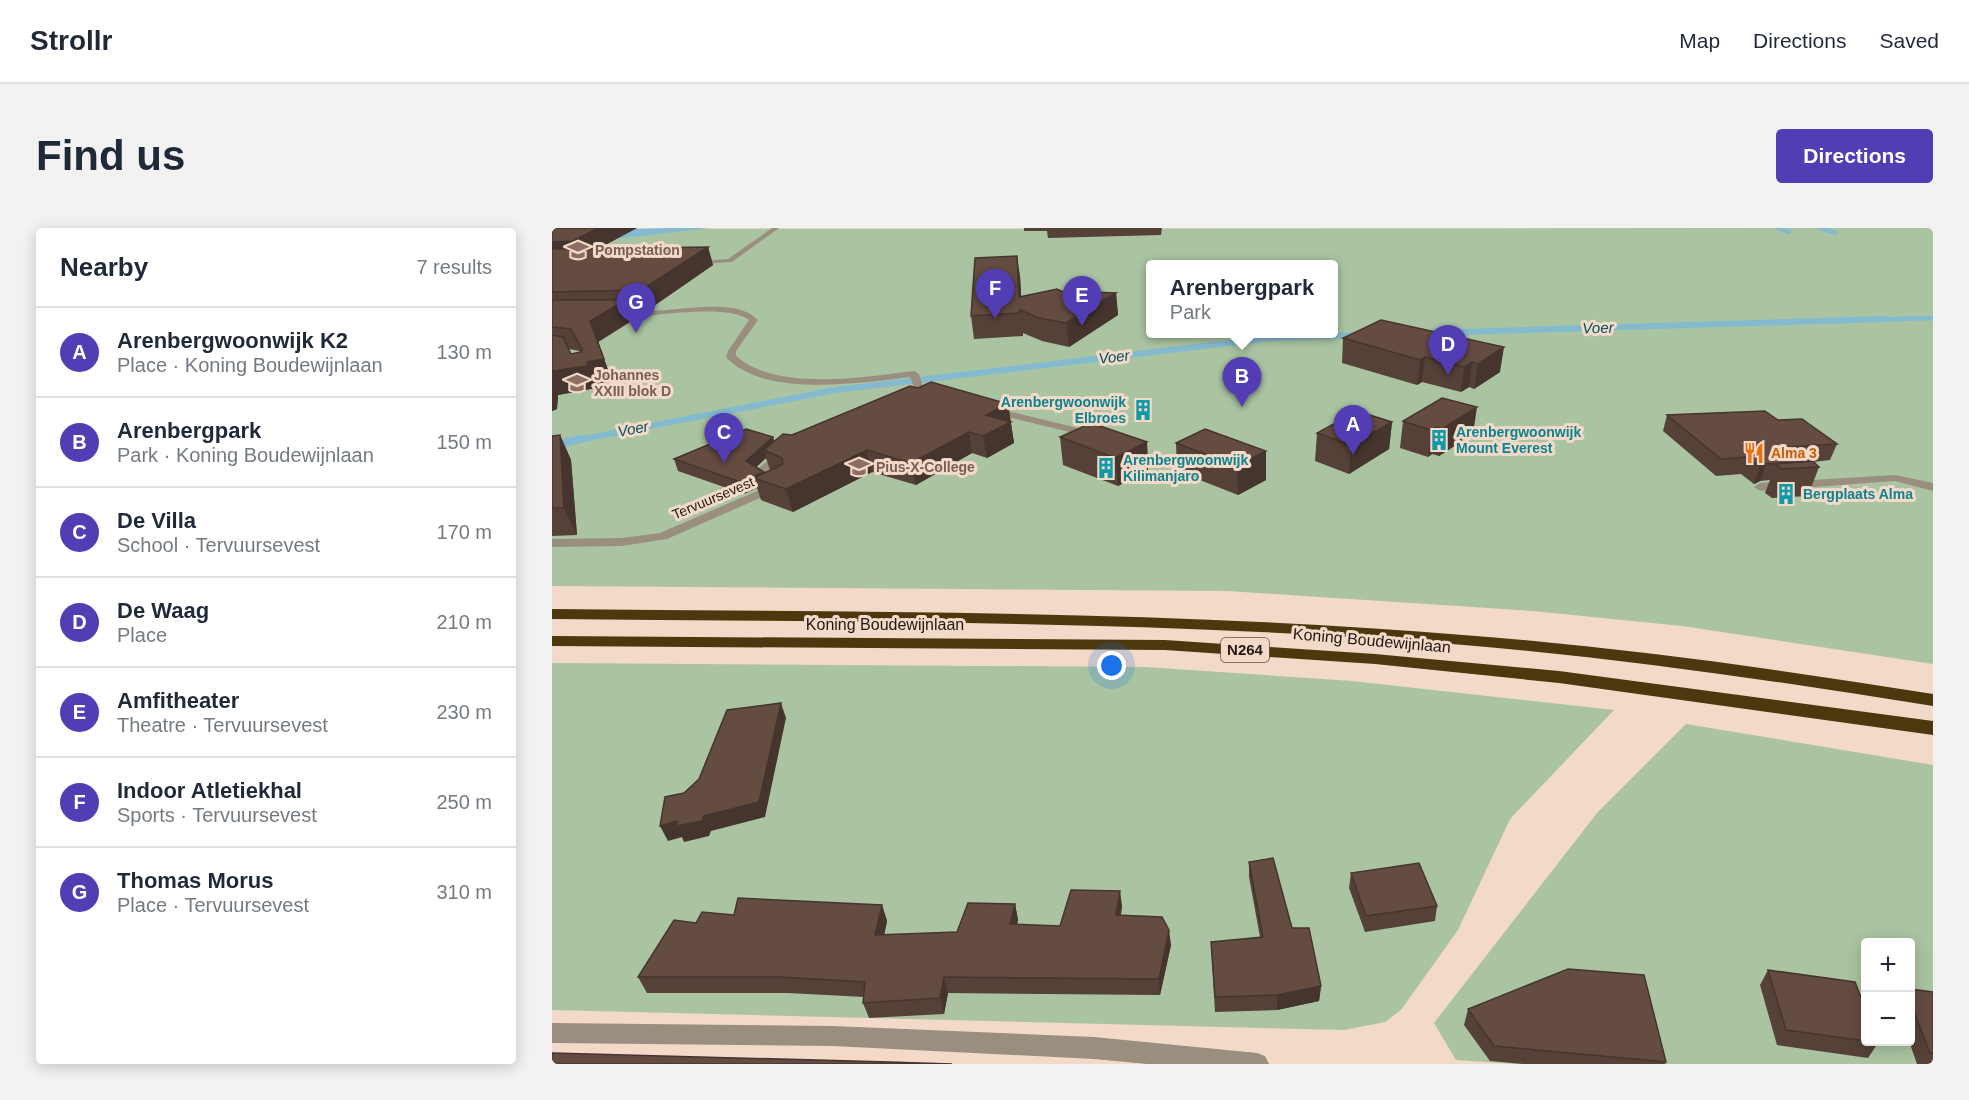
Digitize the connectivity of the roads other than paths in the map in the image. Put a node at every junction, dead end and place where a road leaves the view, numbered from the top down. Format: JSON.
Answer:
{"nodes":[{"id":1,"x":776,"y":228,"type":"edge"},
{"id":2,"x":688,"y":262,"type":"edge"},
{"id":3,"x":600,"y":316,"type":"edge"},
{"id":4,"x":919,"y":390,"type":"junction"},
{"id":5,"x":906,"y":394,"type":"edge"},
{"id":6,"x":932,"y":395,"type":"edge"},
{"id":7,"x":978,"y":407,"type":"edge"},
{"id":8,"x":1082,"y":432,"type":"edge"},
{"id":9,"x":794,"y":446,"type":"edge"},
{"id":10,"x":1760,"y":487,"type":"edge"},
{"id":11,"x":1933,"y":487,"type":"edge"},
{"id":12,"x":552,"y":543,"type":"edge"},
{"id":13,"x":552,"y":614,"type":"edge"},
{"id":14,"x":552,"y":641,"type":"edge"},
{"id":15,"x":1933,"y":700,"type":"edge"},
{"id":16,"x":1933,"y":728,"type":"edge"},
{"id":17,"x":552,"y":1033,"type":"edge"},
{"id":18,"x":1257,"y":1064,"type":"edge"}],
"edges":[{"from":1,"to":2,"type":"street"},
{"from":3,"to":4,"type":"street"},
{"from":4,"to":5,"type":"street"},
{"from":4,"to":6,"type":"street"},
{"from":7,"to":8,"type":"street"},
{"from":9,"to":12,"type":"street","name":"Tervuursevest"},
{"from":10,"to":11,"type":"street"},
{"from":13,"to":15,"type":"highway","name":"Koning Boudewijnlaan","number":"N264"},
{"from":14,"to":16,"type":"highway","name":"Koning Boudewijnlaan","number":"N264"},
{"from":17,"to":18,"type":"street"}]}
